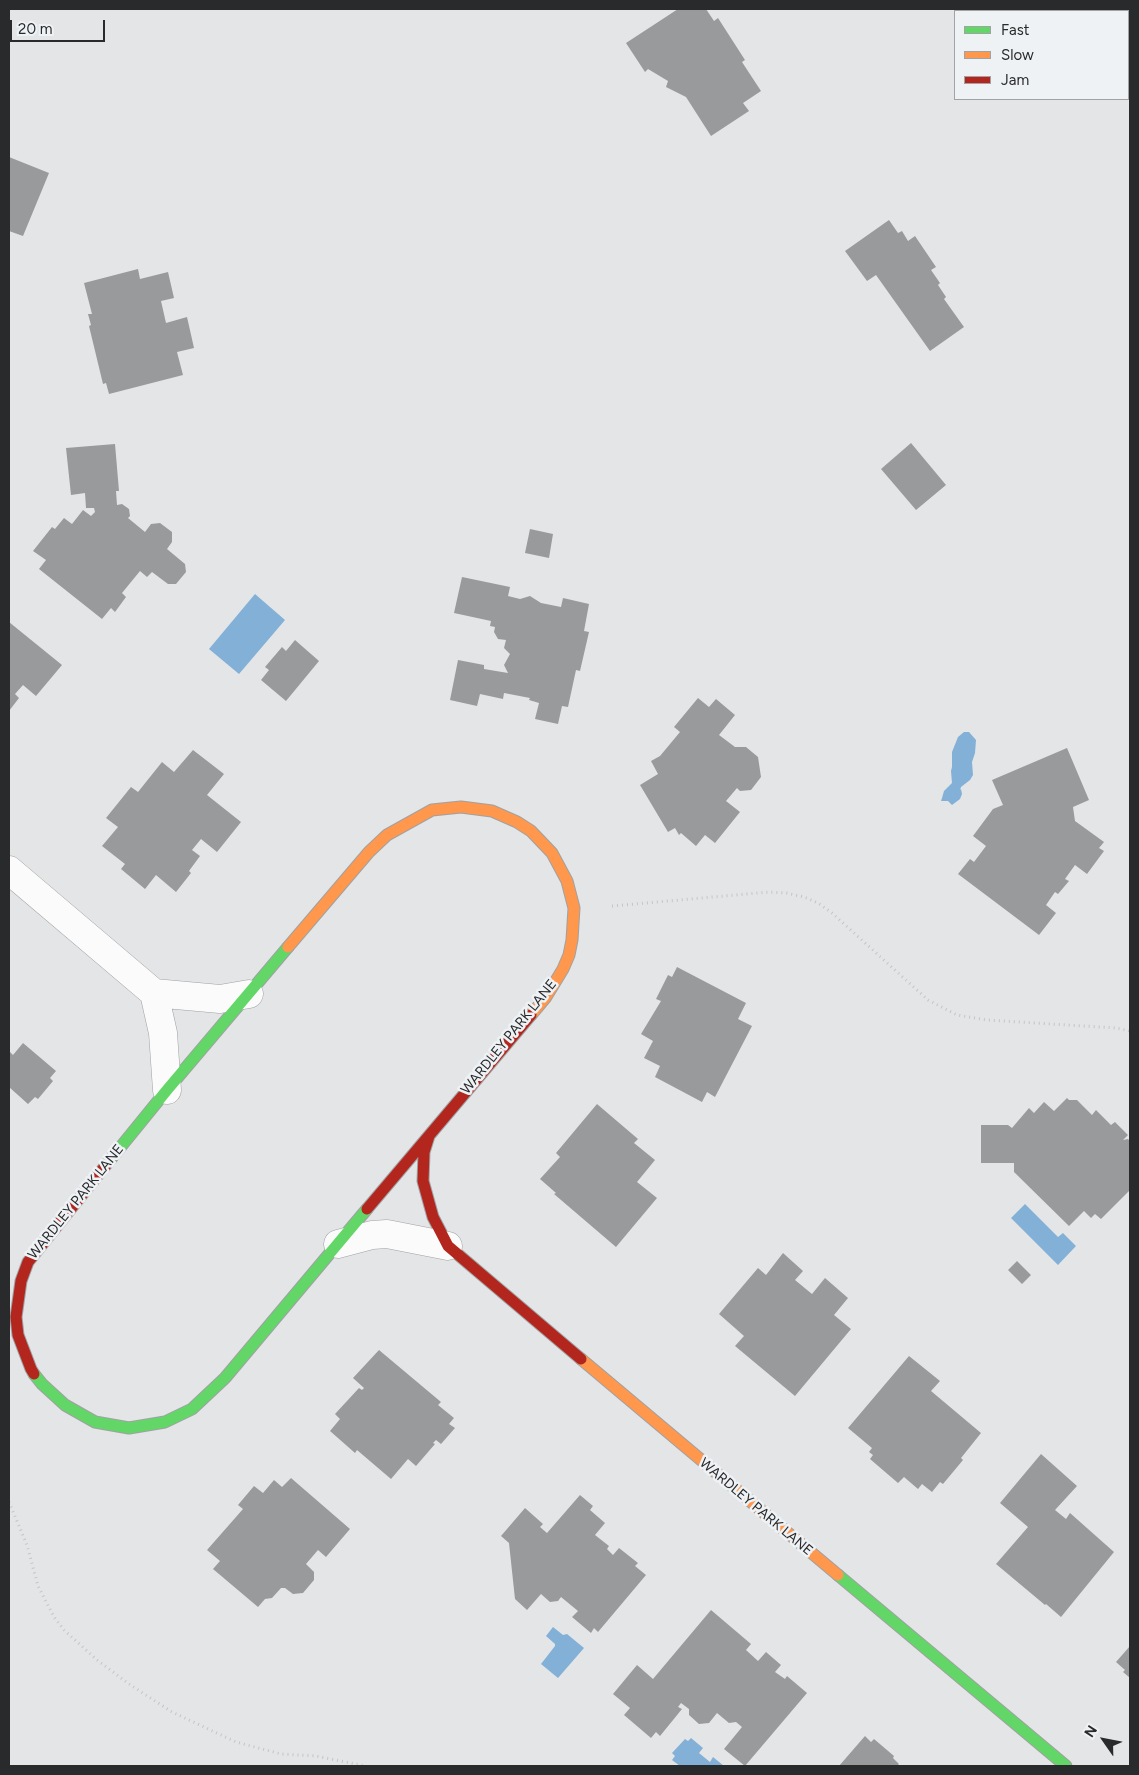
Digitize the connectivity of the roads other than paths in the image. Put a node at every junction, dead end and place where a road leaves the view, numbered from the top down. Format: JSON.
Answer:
{"nodes":[{"id":1,"x":9,"y":870,"type":"edge"},
{"id":2,"x":154,"y":992,"type":"junction"},
{"id":3,"x":249,"y":994,"type":"junction"},
{"id":4,"x":167,"y":1090,"type":"junction"},
{"id":5,"x":429,"y":1135,"type":"junction"},
{"id":6,"x":338,"y":1244,"type":"junction"},
{"id":7,"x":448,"y":1246,"type":"junction"},
{"id":8,"x":1066,"y":1766,"type":"edge"}],
"edges":[{"from":1,"to":2,"type":"street"},
{"from":2,"to":3,"type":"street"},
{"from":2,"to":4,"type":"street"},
{"from":3,"to":4,"type":"street","name":"WARDLEY PARK LANE"},
{"from":3,"to":5,"type":"street","name":"WARDLEY PARK LANE"},
{"from":4,"to":6,"type":"street","name":"WARDLEY PARK LANE"},
{"from":5,"to":6,"type":"street","name":"WARDLEY PARK LANE"},
{"from":5,"to":7,"type":"street","name":"WARDLEY PARK LANE"},
{"from":6,"to":7,"type":"street","name":"WARDLEY PARK LANE"},
{"from":7,"to":8,"type":"street","name":"WARDLEY PARK LANE"}]}
